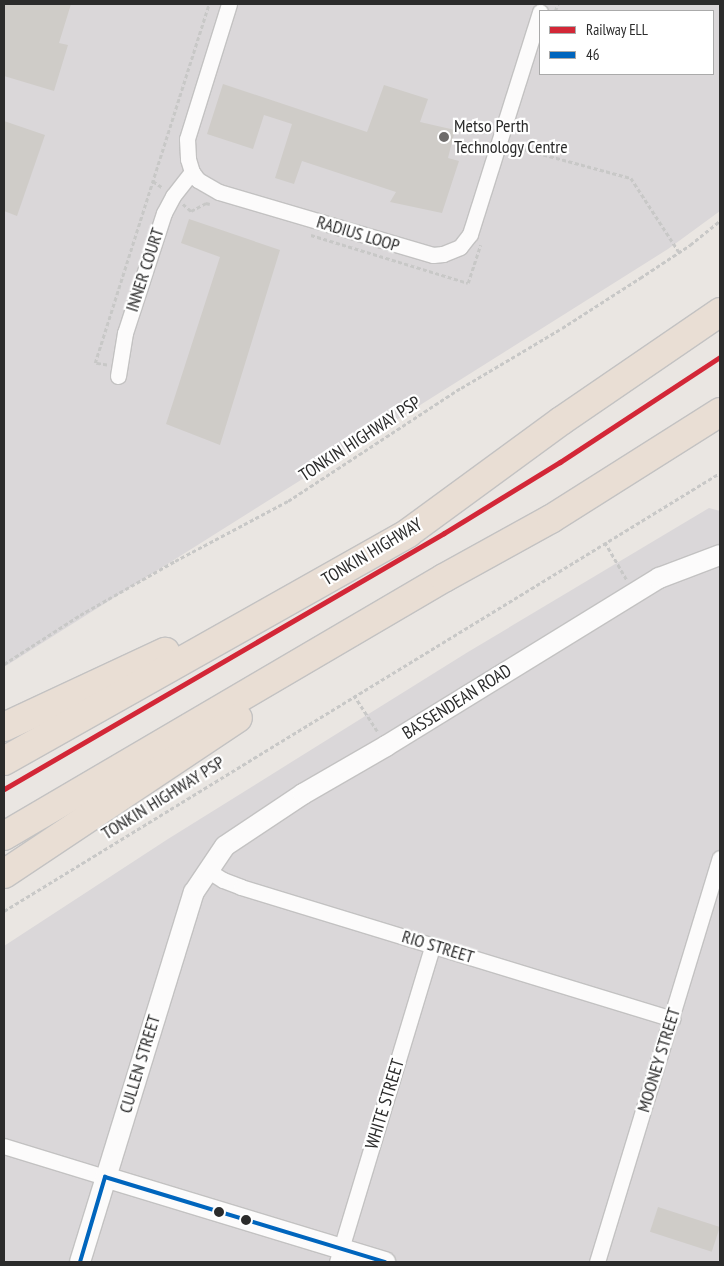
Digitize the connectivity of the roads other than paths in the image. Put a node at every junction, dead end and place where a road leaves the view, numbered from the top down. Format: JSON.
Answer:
{"nodes":[{"id":1,"x":229,"y":4,"type":"edge"},
{"id":2,"x":539,"y":15,"type":"edge"},
{"id":3,"x":192,"y":172,"type":"junction"},
{"id":4,"x":720,"y":312,"type":"edge"},
{"id":5,"x":118,"y":372,"type":"road end"},
{"id":6,"x":720,"y":412,"type":"edge"},
{"id":7,"x":561,"y":421,"type":"junction"},
{"id":8,"x":720,"y":555,"type":"edge"},
{"id":9,"x":444,"y":578,"type":"junction"},
{"id":10,"x":4,"y":727,"type":"edge"},
{"id":11,"x":4,"y":761,"type":"edge"},
{"id":12,"x":4,"y":836,"type":"edge"},
{"id":13,"x":720,"y":858,"type":"edge"},
{"id":14,"x":207,"y":870,"type":"junction"},
{"id":15,"x":4,"y":874,"type":"edge"},
{"id":16,"x":433,"y":946,"type":"junction"},
{"id":17,"x":672,"y":1019,"type":"junction"},
{"id":18,"x":4,"y":1146,"type":"edge"},
{"id":19,"x":106,"y":1177,"type":"junction"},
{"id":20,"x":339,"y":1256,"type":"edge"},
{"id":21,"x":80,"y":1262,"type":"edge"},
{"id":22,"x":385,"y":1262,"type":"edge"},
{"id":23,"x":597,"y":1262,"type":"edge"}],
"edges":[{"from":1,"to":3,"type":"street"},
{"from":2,"to":3,"type":"street","name":"RADIUS LOOP"},
{"from":3,"to":5,"type":"street","name":"INNER COURT"},
{"from":4,"to":7,"type":"highway","name":"TONKIN HIGHWAY"},
{"from":6,"to":9,"type":"highway"},
{"from":7,"to":10,"type":"highway"},
{"from":7,"to":11,"type":"highway","name":"TONKIN HIGHWAY"},
{"from":8,"to":14,"type":"street","name":"BASSENDEAN ROAD"},
{"from":9,"to":12,"type":"highway"},
{"from":9,"to":15,"type":"highway"},
{"from":13,"to":17,"type":"street","name":"MOONEY STREET"},
{"from":14,"to":16,"type":"street","name":"RIO STREET"},
{"from":14,"to":19,"type":"street","name":"CULLEN STREET"},
{"from":16,"to":17,"type":"street","name":"RIO STREET"},
{"from":16,"to":20,"type":"street","name":"WHITE STREET"},
{"from":17,"to":23,"type":"street","name":"MOONEY STREET"},
{"from":18,"to":19,"type":"street"},
{"from":19,"to":20,"type":"street"},
{"from":19,"to":21,"type":"street","name":"CULLEN STREET"},
{"from":20,"to":22,"type":"street"}]}
